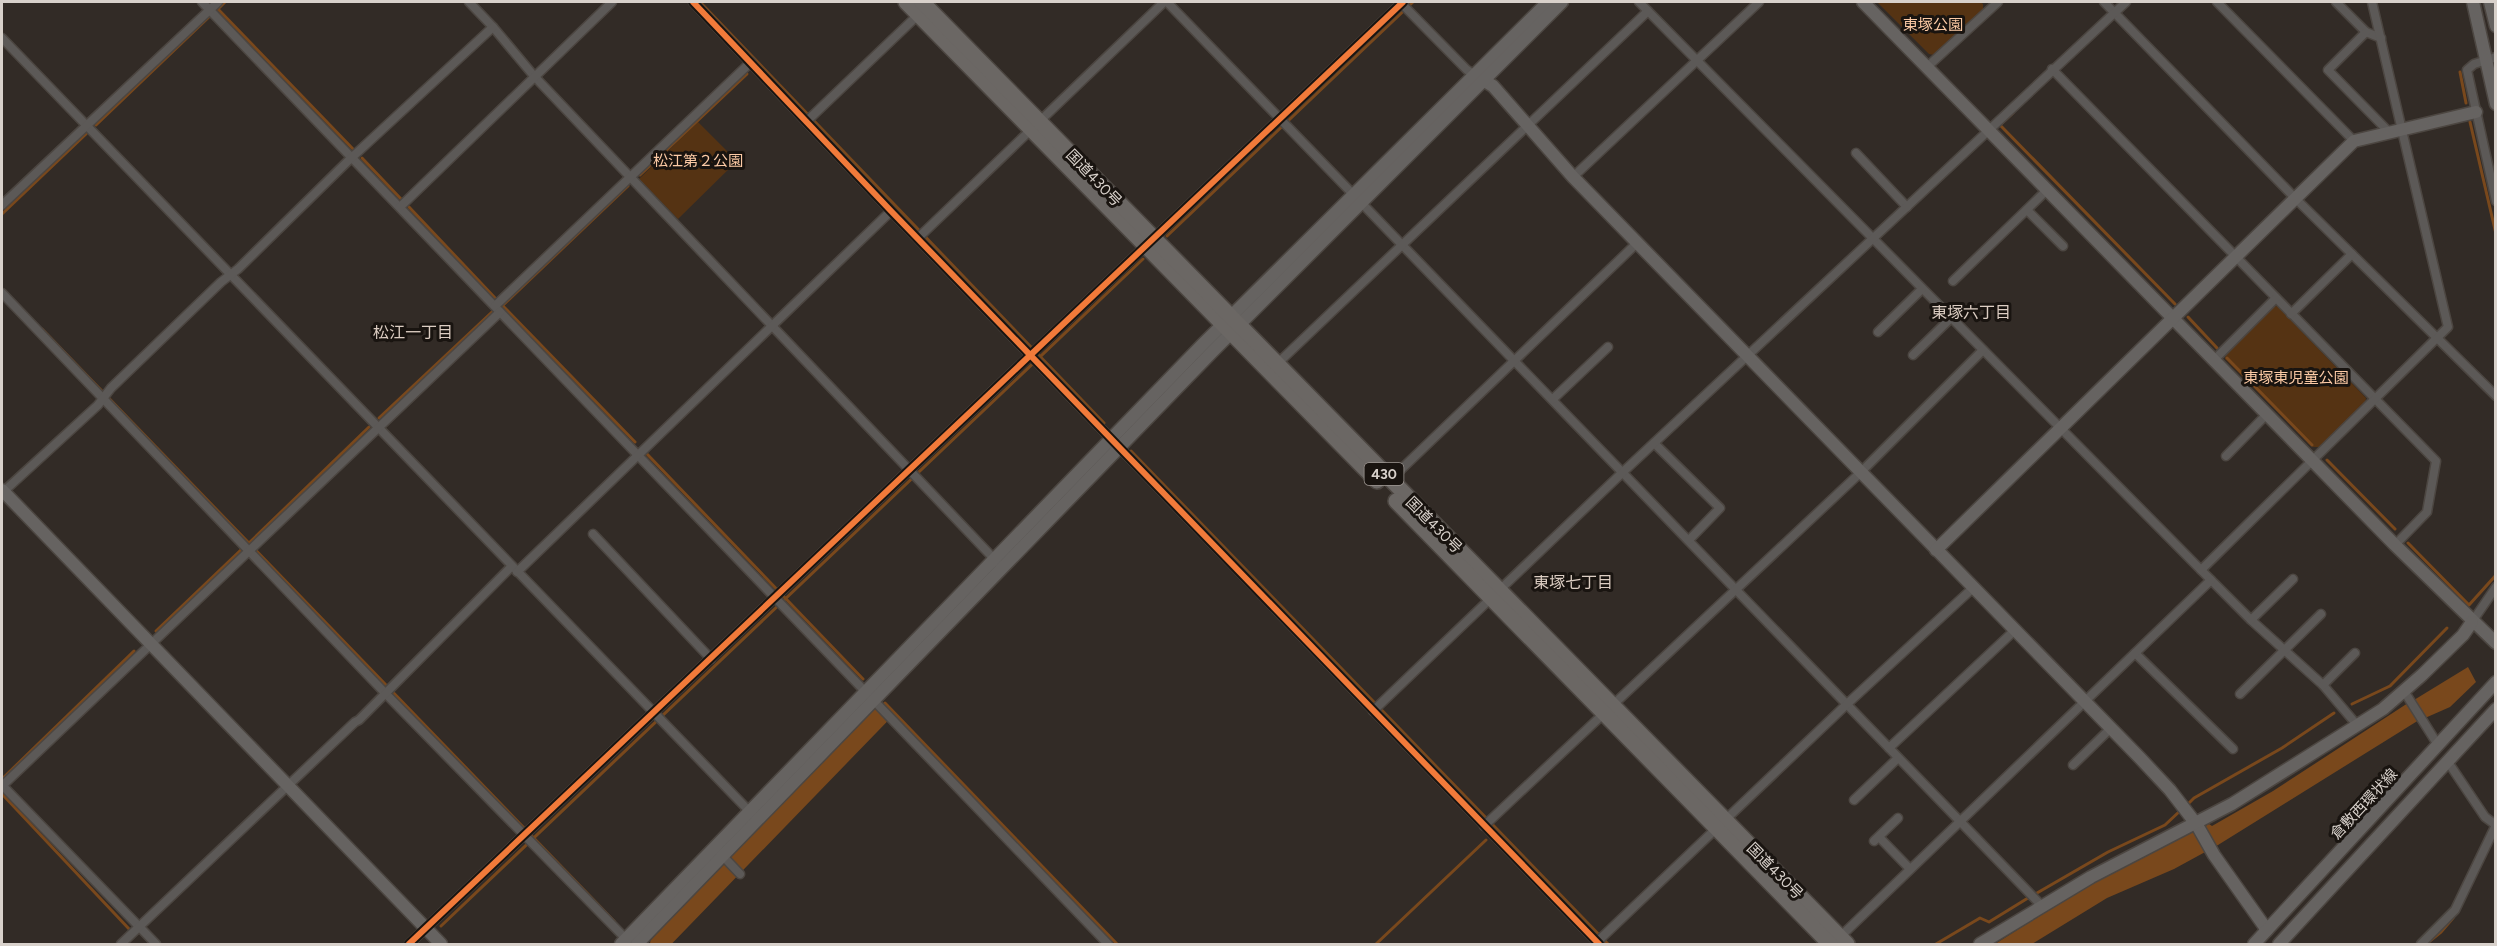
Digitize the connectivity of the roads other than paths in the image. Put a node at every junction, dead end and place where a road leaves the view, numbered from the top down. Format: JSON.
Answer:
{"nodes":[{"id":1,"x":202,"y":2,"type":"edge"},
{"id":2,"x":218,"y":2,"type":"edge"},
{"id":3,"x":469,"y":2,"type":"edge"},
{"id":4,"x":612,"y":2,"type":"edge"},
{"id":5,"x":906,"y":2,"type":"edge"},
{"id":6,"x":1166,"y":2,"type":"edge"},
{"id":7,"x":1548,"y":2,"type":"edge"},
{"id":8,"x":1562,"y":2,"type":"edge"},
{"id":9,"x":1639,"y":2,"type":"edge"},
{"id":10,"x":1759,"y":2,"type":"edge"},
{"id":11,"x":1863,"y":2,"type":"edge"},
{"id":12,"x":2104,"y":2,"type":"edge"},
{"id":13,"x":2126,"y":2,"type":"edge"},
{"id":14,"x":2217,"y":2,"type":"edge"},
{"id":15,"x":2336,"y":2,"type":"edge"},
{"id":16,"x":2372,"y":2,"type":"edge"},
{"id":17,"x":2473,"y":2,"type":"edge"},
{"id":18,"x":2490,"y":2,"type":"edge"},
{"id":19,"x":699,"y":3,"type":"edge"},
{"id":20,"x":1992,"y":3,"type":"edge"},
{"id":21,"x":1404,"y":4,"type":"edge"},
{"id":22,"x":924,"y":6,"type":"edge"},
{"id":23,"x":209,"y":9,"type":"junction"},
{"id":24,"x":1648,"y":11,"type":"junction"},
{"id":25,"x":2114,"y":12,"type":"junction"},
{"id":26,"x":2496,"y":26,"type":"edge"},
{"id":27,"x":494,"y":27,"type":"junction"},
{"id":28,"x":2366,"y":32,"type":"junction"},
{"id":29,"x":2,"y":38,"type":"edge"},
{"id":30,"x":2381,"y":38,"type":"junction"},
{"id":31,"x":2491,"y":59,"type":"edge"},
{"id":32,"x":1697,"y":61,"type":"junction"},
{"id":33,"x":751,"y":62,"type":"junction"},
{"id":34,"x":1927,"y":67,"type":"junction"},
{"id":35,"x":2052,"y":69,"type":"junction"},
{"id":36,"x":534,"y":76,"type":"junction"},
{"id":37,"x":1479,"y":77,"type":"junction"},
{"id":38,"x":2496,"y":104,"type":"edge"},
{"id":39,"x":2476,"y":112,"type":"junction"},
{"id":40,"x":809,"y":118,"type":"junction"},
{"id":41,"x":1284,"y":122,"type":"junction"},
{"id":42,"x":85,"y":125,"type":"junction"},
{"id":43,"x":1035,"y":125,"type":"junction"},
{"id":44,"x":1528,"y":126,"type":"junction"},
{"id":45,"x":2402,"y":129,"type":"junction"},
{"id":46,"x":1988,"y":130,"type":"junction"},
{"id":47,"x":2389,"y":132,"type":"junction"},
{"id":48,"x":2354,"y":141,"type":"junction"},
{"id":49,"x":1856,"y":153,"type":"dead end"},
{"id":50,"x":353,"y":158,"type":"junction"},
{"id":51,"x":630,"y":177,"type":"junction"},
{"id":52,"x":1573,"y":177,"type":"junction"},
{"id":53,"x":2047,"y":190,"type":"junction"},
{"id":54,"x":1358,"y":198,"type":"junction"},
{"id":55,"x":2296,"y":199,"type":"junction"},
{"id":56,"x":2496,"y":201,"type":"edge"},
{"id":57,"x":2,"y":205,"type":"edge"},
{"id":58,"x":400,"y":207,"type":"junction"},
{"id":59,"x":1907,"y":207,"type":"junction"},
{"id":60,"x":891,"y":210,"type":"junction"},
{"id":61,"x":2027,"y":210,"type":"junction"},
{"id":62,"x":921,"y":235,"type":"junction"},
{"id":63,"x":1873,"y":240,"type":"junction"},
{"id":64,"x":1149,"y":243,"type":"junction"},
{"id":65,"x":1637,"y":243,"type":"junction"},
{"id":66,"x":1403,"y":244,"type":"junction"},
{"id":67,"x":2063,"y":246,"type":"dead end"},
{"id":68,"x":2352,"y":254,"type":"junction"},
{"id":69,"x":2236,"y":257,"type":"junction"},
{"id":70,"x":230,"y":274,"type":"junction"},
{"id":71,"x":1953,"y":281,"type":"dead end"},
{"id":72,"x":1922,"y":289,"type":"junction"},
{"id":73,"x":2,"y":293,"type":"edge"},
{"id":74,"x":2276,"y":298,"type":"junction"},
{"id":75,"x":497,"y":309,"type":"junction"},
{"id":76,"x":2291,"y":314,"type":"junction"},
{"id":77,"x":1951,"y":318,"type":"junction"},
{"id":78,"x":2174,"y":318,"type":"junction"},
{"id":79,"x":771,"y":324,"type":"junction"},
{"id":80,"x":1231,"y":325,"type":"junction"},
{"id":81,"x":1878,"y":332,"type":"dead end"},
{"id":82,"x":2438,"y":338,"type":"junction"},
{"id":83,"x":1608,"y":347,"type":"dead end"},
{"id":84,"x":1983,"y":350,"type":"junction"},
{"id":85,"x":1035,"y":355,"type":"junction"},
{"id":86,"x":1913,"y":355,"type":"dead end"},
{"id":87,"x":1747,"y":356,"type":"junction"},
{"id":88,"x":2214,"y":360,"type":"junction"},
{"id":89,"x":1515,"y":361,"type":"junction"},
{"id":90,"x":1278,"y":363,"type":"junction"},
{"id":91,"x":105,"y":396,"type":"junction"},
{"id":92,"x":2496,"y":396,"type":"edge"},
{"id":93,"x":1553,"y":399,"type":"junction"},
{"id":94,"x":2375,"y":399,"type":"junction"},
{"id":95,"x":2267,"y":414,"type":"junction"},
{"id":96,"x":378,"y":428,"type":"junction"},
{"id":97,"x":2060,"y":428,"type":"junction"},
{"id":98,"x":1116,"y":443,"type":"junction"},
{"id":99,"x":1654,"y":443,"type":"junction"},
{"id":100,"x":638,"y":454,"type":"junction"},
{"id":101,"x":2226,"y":456,"type":"dead end"},
{"id":102,"x":2312,"y":460,"type":"junction"},
{"id":103,"x":1624,"y":471,"type":"junction"},
{"id":104,"x":1860,"y":473,"type":"junction"},
{"id":105,"x":914,"y":474,"type":"junction"},
{"id":106,"x":1390,"y":480,"type":"junction"},
{"id":107,"x":2,"y":492,"type":"edge"},
{"id":108,"x":593,"y":534,"type":"dead end"},
{"id":109,"x":1689,"y":540,"type":"junction"},
{"id":110,"x":2395,"y":545,"type":"junction"},
{"id":111,"x":249,"y":547,"type":"junction"},
{"id":112,"x":1936,"y":550,"type":"junction"},
{"id":113,"x":998,"y":563,"type":"junction"},
{"id":114,"x":515,"y":569,"type":"junction"},
{"id":115,"x":2201,"y":570,"type":"junction"},
{"id":116,"x":2293,"y":579,"type":"dead end"},
{"id":117,"x":2211,"y":580,"type":"junction"},
{"id":118,"x":1974,"y":587,"type":"junction"},
{"id":119,"x":2496,"y":587,"type":"edge"},
{"id":120,"x":1736,"y":589,"type":"junction"},
{"id":121,"x":1495,"y":594,"type":"junction"},
{"id":122,"x":779,"y":598,"type":"junction"},
{"id":123,"x":2321,"y":614,"type":"dead end"},
{"id":124,"x":2251,"y":620,"type":"junction"},
{"id":125,"x":2472,"y":622,"type":"junction"},
{"id":126,"x":2015,"y":630,"type":"junction"},
{"id":127,"x":2496,"y":643,"type":"edge"},
{"id":128,"x":151,"y":645,"type":"junction"},
{"id":129,"x":2284,"y":650,"type":"junction"},
{"id":130,"x":2135,"y":653,"type":"junction"},
{"id":131,"x":2355,"y":653,"type":"dead end"},
{"id":132,"x":711,"y":659,"type":"junction"},
{"id":133,"x":2496,"y":682,"type":"edge"},
{"id":134,"x":2323,"y":685,"type":"junction"},
{"id":135,"x":389,"y":691,"type":"junction"},
{"id":136,"x":2404,"y":691,"type":"junction"},
{"id":137,"x":2240,"y":694,"type":"dead end"},
{"id":138,"x":869,"y":696,"type":"junction"},
{"id":139,"x":2085,"y":701,"type":"junction"},
{"id":140,"x":1847,"y":704,"type":"junction"},
{"id":141,"x":1377,"y":708,"type":"junction"},
{"id":142,"x":1608,"y":709,"type":"junction"},
{"id":143,"x":2496,"y":709,"type":"edge"},
{"id":144,"x":2496,"y":715,"type":"edge"},
{"id":145,"x":657,"y":718,"type":"junction"},
{"id":146,"x":2356,"y":725,"type":"junction"},
{"id":147,"x":2481,"y":726,"type":"junction"},
{"id":148,"x":2111,"y":728,"type":"junction"},
{"id":149,"x":2438,"y":745,"type":"junction"},
{"id":150,"x":1889,"y":748,"type":"junction"},
{"id":151,"x":2233,"y":749,"type":"dead end"},
{"id":152,"x":1898,"y":758,"type":"junction"},
{"id":153,"x":2448,"y":762,"type":"junction"},
{"id":154,"x":2073,"y":765,"type":"dead end"},
{"id":155,"x":2,"y":785,"type":"edge"},
{"id":156,"x":286,"y":786,"type":"junction"},
{"id":157,"x":1854,"y":800,"type":"dead end"},
{"id":158,"x":753,"y":816,"type":"junction"},
{"id":159,"x":1898,"y":818,"type":"dead end"},
{"id":160,"x":1960,"y":821,"type":"junction"},
{"id":161,"x":1487,"y":823,"type":"junction"},
{"id":162,"x":1720,"y":824,"type":"junction"},
{"id":163,"x":2496,"y":825,"type":"edge"},
{"id":164,"x":2198,"y":826,"type":"junction"},
{"id":165,"x":529,"y":837,"type":"junction"},
{"id":166,"x":722,"y":855,"type":"junction"},
{"id":167,"x":1910,"y":869,"type":"junction"},
{"id":168,"x":740,"y":874,"type":"dead end"},
{"id":169,"x":2042,"y":906,"type":"junction"},
{"id":170,"x":139,"y":927,"type":"junction"},
{"id":171,"x":426,"y":929,"type":"junction"},
{"id":172,"x":2267,"y":930,"type":"junction"},
{"id":173,"x":1599,"y":940,"type":"edge"},
{"id":174,"x":1839,"y":942,"type":"edge"},
{"id":175,"x":628,"y":943,"type":"edge"},
{"id":176,"x":121,"y":945,"type":"edge"},
{"id":177,"x":156,"y":945,"type":"edge"},
{"id":178,"x":409,"y":945,"type":"edge"},
{"id":179,"x":441,"y":945,"type":"edge"},
{"id":180,"x":1108,"y":945,"type":"edge"},
{"id":181,"x":1980,"y":945,"type":"edge"},
{"id":182,"x":2254,"y":945,"type":"edge"},
{"id":183,"x":2279,"y":945,"type":"edge"},
{"id":184,"x":2421,"y":945,"type":"edge"}],
"edges":[{"from":1,"to":23,"type":"street"},
{"from":2,"to":23,"type":"street"},
{"from":3,"to":27,"type":"street"},
{"from":4,"to":36,"type":"street"},
{"from":5,"to":22,"type":"highway","name":"国道430号","number":"430"},
{"from":6,"to":41,"type":"street"},
{"from":6,"to":43,"type":"street"},
{"from":7,"to":37,"type":"street"},
{"from":8,"to":37,"type":"street"},
{"from":9,"to":24,"type":"street"},
{"from":10,"to":32,"type":"street"},
{"from":11,"to":34,"type":"street"},
{"from":12,"to":25,"type":"street"},
{"from":13,"to":25,"type":"street"},
{"from":14,"to":48,"type":"street"},
{"from":15,"to":28,"type":"street"},
{"from":16,"to":30,"type":"street"},
{"from":17,"to":31,"type":"street"},
{"from":18,"to":26,"type":"street"},
{"from":19,"to":33,"type":"street"},
{"from":20,"to":34,"type":"street"},
{"from":21,"to":37,"type":"street"},
{"from":21,"to":41,"type":"street"},
{"from":22,"to":40,"type":"street"},
{"from":22,"to":43,"type":"highway","name":"国道430号","number":"430"},
{"from":23,"to":42,"type":"street"},
{"from":23,"to":50,"type":"street"},
{"from":24,"to":32,"type":"street"},
{"from":24,"to":44,"type":"street"},
{"from":25,"to":35,"type":"street"},
{"from":25,"to":55,"type":"street"},
{"from":27,"to":36,"type":"street"},
{"from":27,"to":50,"type":"street"},
{"from":28,"to":30,"type":"street"},
{"from":28,"to":47,"type":"street"},
{"from":29,"to":42,"type":"street"},
{"from":30,"to":45,"type":"street"},
{"from":31,"to":38,"type":"street"},
{"from":31,"to":39,"type":"street"},
{"from":32,"to":52,"type":"street"},
{"from":32,"to":63,"type":"street"},
{"from":33,"to":40,"type":"street"},
{"from":33,"to":51,"type":"street"},
{"from":34,"to":46,"type":"street"},
{"from":35,"to":46,"type":"street"},
{"from":35,"to":69,"type":"street"},
{"from":36,"to":51,"type":"street"},
{"from":36,"to":58,"type":"street"},
{"from":37,"to":44,"type":"street"},
{"from":37,"to":54,"type":"street"},
{"from":39,"to":45,"type":"street"},
{"from":39,"to":56,"type":"street"},
{"from":40,"to":60,"type":"street"},
{"from":41,"to":54,"type":"street"},
{"from":41,"to":64,"type":"street"},
{"from":42,"to":57,"type":"street"},
{"from":42,"to":70,"type":"street"},
{"from":43,"to":62,"type":"street"},
{"from":43,"to":64,"type":"highway","name":"国道430号","number":"430"},
{"from":44,"to":52,"type":"street"},
{"from":44,"to":66,"type":"street"},
{"from":45,"to":47,"type":"street"},
{"from":45,"to":82,"type":"street"},
{"from":46,"to":53,"type":"street"},
{"from":46,"to":59,"type":"street"},
{"from":47,"to":48,"type":"street"},
{"from":48,"to":55,"type":"street"},
{"from":49,"to":59,"type":"street"},
{"from":50,"to":58,"type":"street"},
{"from":50,"to":70,"type":"street"},
{"from":51,"to":75,"type":"street"},
{"from":51,"to":79,"type":"street"},
{"from":52,"to":65,"type":"street"},
{"from":53,"to":61,"type":"street"},
{"from":53,"to":78,"type":"street"},
{"from":54,"to":66,"type":"street"},
{"from":54,"to":80,"type":"street"},
{"from":55,"to":68,"type":"street"},
{"from":55,"to":69,"type":"street"},
{"from":58,"to":75,"type":"street"},
{"from":59,"to":63,"type":"street"},
{"from":60,"to":62,"type":"street"},
{"from":60,"to":79,"type":"street"},
{"from":61,"to":67,"type":"street"},
{"from":61,"to":71,"type":"street"},
{"from":62,"to":85,"type":"street"},
{"from":63,"to":72,"type":"street"},
{"from":63,"to":87,"type":"street"},
{"from":64,"to":80,"type":"highway","name":"国道430号","number":"430"},
{"from":64,"to":85,"type":"street"},
{"from":65,"to":87,"type":"street"},
{"from":65,"to":89,"type":"street"},
{"from":66,"to":89,"type":"street"},
{"from":66,"to":90,"type":"street"},
{"from":68,"to":76,"type":"street"},
{"from":68,"to":82,"type":"street"},
{"from":69,"to":74,"type":"street"},
{"from":69,"to":78,"type":"street"},
{"from":70,"to":91,"type":"street"},
{"from":70,"to":96,"type":"street"},
{"from":72,"to":77,"type":"street"},
{"from":72,"to":81,"type":"street"},
{"from":73,"to":91,"type":"street"},
{"from":74,"to":76,"type":"street"},
{"from":74,"to":88,"type":"street"},
{"from":75,"to":96,"type":"street"},
{"from":75,"to":100,"type":"street"},
{"from":76,"to":94,"type":"street"},
{"from":77,"to":84,"type":"street"},
{"from":77,"to":86,"type":"street"},
{"from":78,"to":88,"type":"street"},
{"from":78,"to":97,"type":"street"},
{"from":79,"to":100,"type":"street"},
{"from":79,"to":105,"type":"street"},
{"from":80,"to":90,"type":"highway","name":"国道430号","number":"430"},
{"from":80,"to":98,"type":"street"},
{"from":80,"to":121,"type":"highway","name":"国道430号","number":"430"},
{"from":82,"to":92,"type":"street"},
{"from":82,"to":94,"type":"street"},
{"from":83,"to":93,"type":"street"},
{"from":84,"to":97,"type":"street"},
{"from":84,"to":104,"type":"street"},
{"from":85,"to":98,"type":"street"},
{"from":85,"to":105,"type":"street"},
{"from":87,"to":99,"type":"street"},
{"from":87,"to":104,"type":"street"},
{"from":88,"to":95,"type":"street"},
{"from":89,"to":93,"type":"street"},
{"from":89,"to":106,"type":"street"},
{"from":90,"to":106,"type":"highway","name":"国道430号","number":"430"},
{"from":91,"to":107,"type":"street"},
{"from":91,"to":111,"type":"street"},
{"from":93,"to":103,"type":"street"},
{"from":94,"to":102,"type":"street"},
{"from":94,"to":110,"type":"street"},
{"from":95,"to":101,"type":"street"},
{"from":95,"to":102,"type":"street"},
{"from":96,"to":111,"type":"street"},
{"from":96,"to":114,"type":"street"},
{"from":97,"to":112,"type":"street"},
{"from":97,"to":115,"type":"street"},
{"from":98,"to":113,"type":"street"},
{"from":98,"to":141,"type":"street"},
{"from":99,"to":103,"type":"street"},
{"from":99,"to":109,"type":"street"},
{"from":100,"to":114,"type":"street"},
{"from":100,"to":122,"type":"street"},
{"from":102,"to":110,"type":"street"},
{"from":102,"to":115,"type":"street"},
{"from":103,"to":109,"type":"street"},
{"from":103,"to":121,"type":"street"},
{"from":104,"to":112,"type":"street"},
{"from":104,"to":120,"type":"street"},
{"from":105,"to":113,"type":"street"},
{"from":105,"to":122,"type":"street"},
{"from":106,"to":121,"type":"highway","name":"国道430号","number":"430"},
{"from":107,"to":128,"type":"street"},
{"from":108,"to":132,"type":"street"},
{"from":109,"to":120,"type":"street"},
{"from":110,"to":125,"type":"street"},
{"from":111,"to":128,"type":"street"},
{"from":111,"to":135,"type":"street"},
{"from":112,"to":118,"type":"street"},
{"from":113,"to":138,"type":"street"},
{"from":114,"to":135,"type":"street"},
{"from":114,"to":145,"type":"street"},
{"from":115,"to":117,"type":"street"},
{"from":116,"to":124,"type":"street"},
{"from":117,"to":124,"type":"street"},
{"from":117,"to":130,"type":"street"},
{"from":118,"to":126,"type":"street"},
{"from":118,"to":140,"type":"street"},
{"from":119,"to":125,"type":"street"},
{"from":120,"to":140,"type":"street"},
{"from":120,"to":142,"type":"street"},
{"from":121,"to":141,"type":"street"},
{"from":121,"to":142,"type":"highway","name":"国道430号","number":"430"},
{"from":122,"to":132,"type":"street"},
{"from":122,"to":138,"type":"street"},
{"from":123,"to":129,"type":"street"},
{"from":124,"to":129,"type":"street"},
{"from":125,"to":127,"type":"street"},
{"from":125,"to":136,"type":"street"},
{"from":126,"to":139,"type":"street"},
{"from":126,"to":150,"type":"street"},
{"from":128,"to":155,"type":"street"},
{"from":128,"to":156,"type":"street"},
{"from":129,"to":134,"type":"street"},
{"from":129,"to":137,"type":"street"},
{"from":130,"to":139,"type":"street"},
{"from":130,"to":151,"type":"street"},
{"from":131,"to":134,"type":"street"},
{"from":132,"to":145,"type":"street"},
{"from":133,"to":149,"type":"street","name":"倉敷西環状線"},
{"from":134,"to":146,"type":"street"},
{"from":135,"to":156,"type":"street"},
{"from":135,"to":165,"type":"street"},
{"from":136,"to":146,"type":"street"},
{"from":136,"to":149,"type":"street"},
{"from":138,"to":158,"type":"street"},
{"from":138,"to":180,"type":"street"},
{"from":139,"to":148,"type":"street"},
{"from":139,"to":160,"type":"street"},
{"from":140,"to":150,"type":"street"},
{"from":140,"to":162,"type":"street"},
{"from":141,"to":161,"type":"street"},
{"from":142,"to":161,"type":"street"},
{"from":142,"to":162,"type":"highway","name":"国道430号","number":"430"},
{"from":143,"to":147,"type":"street"},
{"from":144,"to":147,"type":"street"},
{"from":145,"to":158,"type":"street"},
{"from":145,"to":165,"type":"street"},
{"from":146,"to":164,"type":"street"},
{"from":147,"to":153,"type":"street"},
{"from":148,"to":154,"type":"street"},
{"from":148,"to":164,"type":"street"},
{"from":149,"to":172,"type":"street","name":"倉敷西環状線"},
{"from":150,"to":152,"type":"street"},
{"from":152,"to":157,"type":"street"},
{"from":152,"to":160,"type":"street"},
{"from":153,"to":163,"type":"street"},
{"from":153,"to":183,"type":"street"},
{"from":155,"to":170,"type":"street"},
{"from":156,"to":170,"type":"street"},
{"from":156,"to":171,"type":"street"},
{"from":158,"to":166,"type":"street"},
{"from":159,"to":167,"type":"street"},
{"from":160,"to":167,"type":"street"},
{"from":160,"to":169,"type":"street"},
{"from":161,"to":173,"type":"street"},
{"from":162,"to":173,"type":"street"},
{"from":162,"to":174,"type":"highway","name":"国道430号","number":"430"},
{"from":163,"to":184,"type":"street"},
{"from":164,"to":169,"type":"street"},
{"from":164,"to":172,"type":"street"},
{"from":165,"to":171,"type":"street"},
{"from":165,"to":175,"type":"street"},
{"from":166,"to":168,"type":"street"},
{"from":166,"to":175,"type":"street"},
{"from":167,"to":174,"type":"street"},
{"from":169,"to":181,"type":"street"},
{"from":170,"to":176,"type":"street"},
{"from":170,"to":177,"type":"street"},
{"from":171,"to":178,"type":"street"},
{"from":171,"to":179,"type":"street"},
{"from":172,"to":182,"type":"street","name":"倉敷西環状線"}]}
